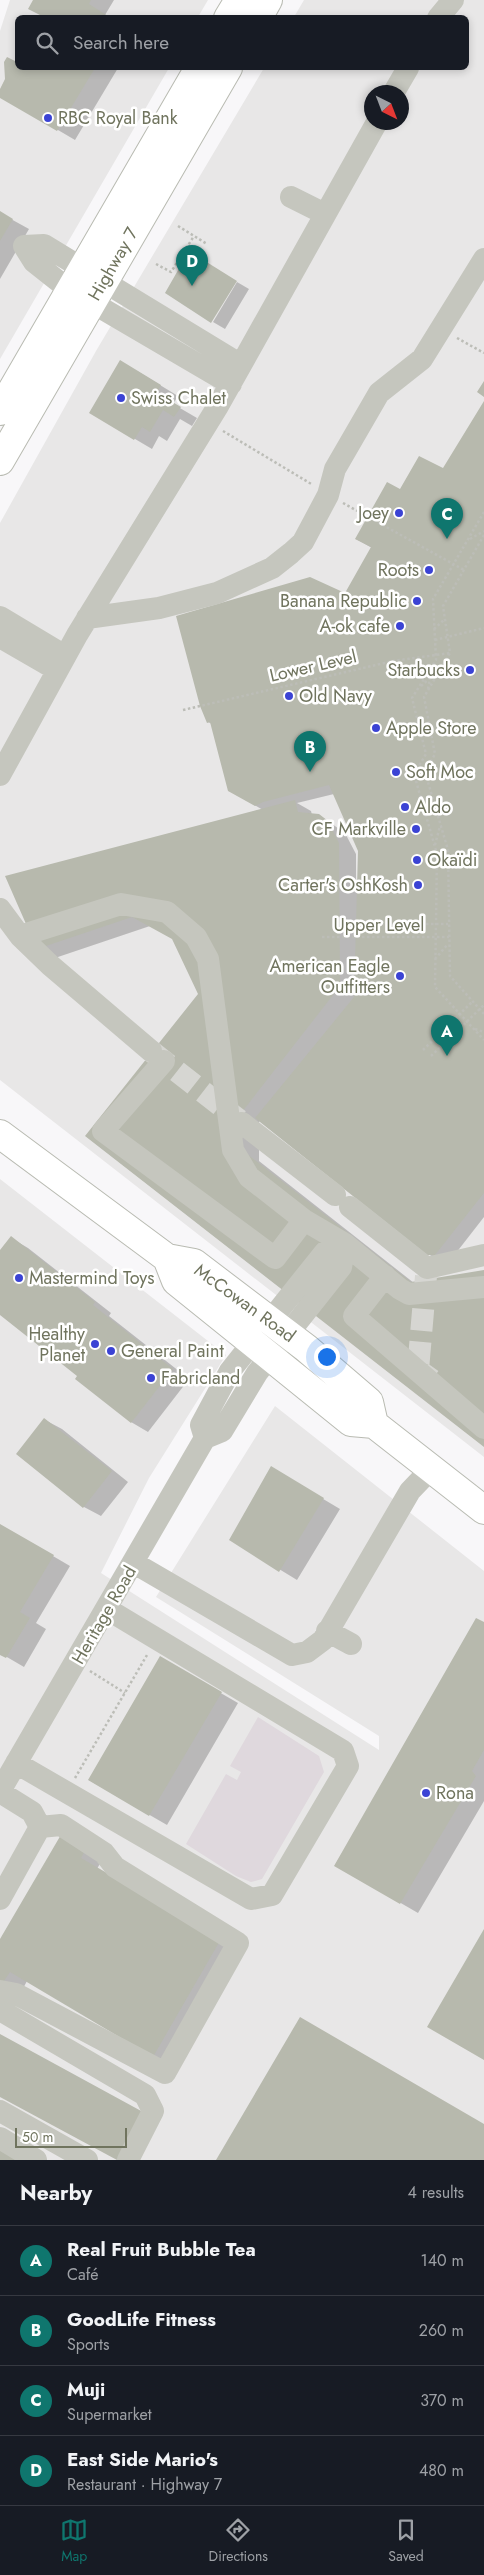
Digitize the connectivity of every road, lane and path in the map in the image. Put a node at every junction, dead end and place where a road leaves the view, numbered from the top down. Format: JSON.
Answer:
{"nodes":[{"id":1,"x":239,"y":0,"type":"edge"},
{"id":2,"x":268,"y":0,"type":"edge"},
{"id":3,"x":453,"y":0,"type":"edge"},
{"id":4,"x":230,"y":15,"type":"edge"},
{"id":5,"x":260,"y":15,"type":"edge"},
{"id":6,"x":440,"y":15,"type":"edge"},
{"id":7,"x":199,"y":70,"type":"edge"},
{"id":8,"x":227,"y":70,"type":"edge"},
{"id":9,"x":407,"y":70,"type":"edge"},
{"id":10,"x":398,"y":85,"type":"edge"},
{"id":11,"x":372,"y":130,"type":"edge"},
{"id":12,"x":291,"y":197,"type":"dead end"},
{"id":13,"x":325,"y":214,"type":"junction"},
{"id":14,"x":178,"y":226,"type":"dead end"},
{"id":15,"x":194,"y":236,"type":"junction"},
{"id":16,"x":207,"y":244,"type":"dead end"},
{"id":17,"x":484,"y":259,"type":"edge"},
{"id":18,"x":156,"y":264,"type":"dead end"},
{"id":19,"x":86,"y":286,"type":"junction"},
{"id":20,"x":440,"y":329,"type":"junction"},
{"id":21,"x":484,"y":353,"type":"edge"},
{"id":22,"x":236,"y":374,"type":"junction"},
{"id":23,"x":0,"y":411,"type":"edge"},
{"id":24,"x":220,"y":429,"type":"dead end"},
{"id":25,"x":0,"y":461,"type":"edge"},
{"id":26,"x":328,"y":495,"type":"junction"},
{"id":27,"x":484,"y":512,"type":"edge"},
{"id":28,"x":484,"y":533,"type":"edge"},
{"id":29,"x":468,"y":539,"type":"junction"},
{"id":30,"x":464,"y":570,"type":"junction"},
{"id":31,"x":0,"y":617,"type":"edge"},
{"id":32,"x":87,"y":618,"type":"junction"},
{"id":33,"x":445,"y":619,"type":"junction"},
{"id":34,"x":484,"y":628,"type":"edge"},
{"id":35,"x":434,"y":629,"type":"junction"},
{"id":36,"x":0,"y":637,"type":"edge"},
{"id":37,"x":435,"y":640,"type":"junction"},
{"id":38,"x":450,"y":653,"type":"junction"},
{"id":39,"x":61,"y":662,"type":"junction"},
{"id":40,"x":432,"y":666,"type":"junction"},
{"id":41,"x":441,"y":669,"type":"junction"},
{"id":42,"x":418,"y":688,"type":"junction"},
{"id":43,"x":427,"y":691,"type":"junction"},
{"id":44,"x":183,"y":710,"type":"dead end"},
{"id":45,"x":0,"y":774,"type":"edge"},
{"id":46,"x":440,"y":825,"type":"junction"},
{"id":47,"x":435,"y":847,"type":"junction"},
{"id":48,"x":0,"y":909,"type":"edge"},
{"id":49,"x":356,"y":924,"type":"dead end"},
{"id":50,"x":448,"y":924,"type":"junction"},
{"id":51,"x":20,"y":936,"type":"junction"},
{"id":52,"x":322,"y":937,"type":"dead end"},
{"id":53,"x":436,"y":937,"type":"junction"},
{"id":54,"x":449,"y":937,"type":"junction"},
{"id":55,"x":449,"y":943,"type":"junction"},
{"id":56,"x":435,"y":959,"type":"junction"},
{"id":57,"x":472,"y":1001,"type":"junction"},
{"id":58,"x":484,"y":1005,"type":"edge"},
{"id":59,"x":484,"y":1014,"type":"edge"},
{"id":60,"x":467,"y":1022,"type":"junction"},
{"id":61,"x":473,"y":1029,"type":"junction"},
{"id":62,"x":484,"y":1032,"type":"edge"},
{"id":63,"x":484,"y":1040,"type":"edge"},
{"id":64,"x":423,"y":1050,"type":"dead end"},
{"id":65,"x":431,"y":1056,"type":"dead end"},
{"id":66,"x":242,"y":1122,"type":"tunnel mouth"},
{"id":67,"x":0,"y":1134,"type":"edge"},
{"id":68,"x":304,"y":1220,"type":"junction"},
{"id":69,"x":345,"y":1244,"type":"junction"},
{"id":70,"x":484,"y":1255,"type":"edge"},
{"id":71,"x":166,"y":1258,"type":"junction"},
{"id":72,"x":385,"y":1276,"type":"junction"},
{"id":73,"x":484,"y":1287,"type":"edge"},
{"id":74,"x":279,"y":1327,"type":"junction"},
{"id":75,"x":262,"y":1349,"type":"junction"},
{"id":76,"x":374,"y":1424,"type":"junction"},
{"id":77,"x":484,"y":1428,"type":"edge"},
{"id":78,"x":430,"y":1469,"type":"junction"},
{"id":79,"x":484,"y":1510,"type":"edge"},
{"id":80,"x":134,"y":1564,"type":"junction"},
{"id":81,"x":108,"y":1609,"type":"junction"},
{"id":82,"x":327,"y":1631,"type":"junction"},
{"id":83,"x":157,"y":1639,"type":"junction"},
{"id":84,"x":351,"y":1644,"type":"dead end"},
{"id":85,"x":76,"y":1663,"type":"junction"},
{"id":86,"x":125,"y":1693,"type":"junction"},
{"id":87,"x":16,"y":1763,"type":"junction"},
{"id":88,"x":0,"y":1791,"type":"edge"},
{"id":89,"x":67,"y":1792,"type":"junction"},
{"id":90,"x":40,"y":1827,"type":"junction"},
{"id":91,"x":0,"y":1899,"type":"edge"},
{"id":92,"x":0,"y":1991,"type":"edge"},
{"id":93,"x":0,"y":2010,"type":"edge"},
{"id":94,"x":0,"y":2110,"type":"edge"},
{"id":95,"x":0,"y":2138,"type":"edge"},
{"id":96,"x":36,"y":2160,"type":"edge"},
{"id":97,"x":88,"y":2160,"type":"edge"},
{"id":98,"x":128,"y":2160,"type":"edge"}],
"edges":[{"from":1,"to":4,"type":"main road"},
{"from":2,"to":5,"type":"main road"},
{"from":3,"to":6,"type":"street"},
{"from":7,"to":19,"type":"main road","name":"Highway 7"},
{"from":8,"to":19,"type":"main road","name":"Highway 7"},
{"from":9,"to":10,"type":"street"},
{"from":11,"to":13,"type":"street"},
{"from":12,"to":13,"type":"street"},
{"from":13,"to":22,"type":"street"},
{"from":14,"to":15,"type":"path"},
{"from":15,"to":16,"type":"path"},
{"from":15,"to":18,"type":"path"},
{"from":17,"to":20,"type":"street"},
{"from":19,"to":22,"type":"street"},
{"from":19,"to":23,"type":"main road","name":"Highway 7"},
{"from":19,"to":25,"type":"main road","name":"Highway 7"},
{"from":20,"to":21,"type":"path"},
{"from":20,"to":26,"type":"street"},
{"from":22,"to":32,"type":"street"},
{"from":24,"to":26,"type":"path"},
{"from":26,"to":30,"type":"path"},
{"from":26,"to":32,"type":"street"},
{"from":27,"to":29,"type":"path","name":"Upper Level"},
{"from":28,"to":29,"type":"path"},
{"from":28,"to":30,"type":"path"},
{"from":29,"to":35,"type":"path","name":"Upper Level"},
{"from":30,"to":33,"type":"path"},
{"from":31,"to":39,"type":"street"},
{"from":32,"to":39,"type":"street"},
{"from":33,"to":35,"type":"path"},
{"from":33,"to":38,"type":"path"},
{"from":34,"to":37,"type":"path"},
{"from":35,"to":37,"type":"path","name":"Upper Level"},
{"from":36,"to":39,"type":"street"},
{"from":37,"to":40,"type":"path","name":"Upper Level"},
{"from":38,"to":41,"type":"path"},
{"from":38,"to":44,"type":"path","name":"Lower Level"},
{"from":39,"to":45,"type":"street"},
{"from":40,"to":42,"type":"path","name":"Upper Level"},
{"from":40,"to":43,"type":"path"},
{"from":41,"to":42,"type":"path"},
{"from":41,"to":43,"type":"path"},
{"from":42,"to":47,"type":"path","name":"Upper Level"},
{"from":43,"to":46,"type":"path"},
{"from":46,"to":47,"type":"path"},
{"from":46,"to":50,"type":"path"},
{"from":47,"to":53,"type":"path","name":"Upper Level"},
{"from":48,"to":51,"type":"street"},
{"from":49,"to":50,"type":"path"},
{"from":50,"to":54,"type":"path"},
{"from":51,"to":68,"type":"street"},
{"from":51,"to":68,"type":"street"},
{"from":52,"to":53,"type":"path","name":"Upper Level"},
{"from":53,"to":54,"type":"path","name":"Upper Level"},
{"from":53,"to":56,"type":"path","name":"Upper Level"},
{"from":54,"to":55,"type":"path"},
{"from":55,"to":56,"type":"path"},
{"from":55,"to":57,"type":"path"},
{"from":56,"to":60,"type":"path","name":"Upper Level"},
{"from":57,"to":59,"type":"path"},
{"from":57,"to":64,"type":"path"},
{"from":58,"to":60,"type":"path"},
{"from":60,"to":61,"type":"path","name":"Upper Level"},
{"from":60,"to":65,"type":"path"},
{"from":61,"to":62,"type":"path"},
{"from":61,"to":63,"type":"path","name":"Upper Level"},
{"from":66,"to":70,"type":"street"},
{"from":67,"to":71,"type":"main road","name":"McCowan Road"},
{"from":68,"to":69,"type":"street"},
{"from":69,"to":72,"type":"street"},
{"from":69,"to":74,"type":"street","name":"Heritage Road"},
{"from":71,"to":74,"type":"main road","name":"McCowan Road"},
{"from":71,"to":75,"type":"main road","name":"McCowan Road"},
{"from":72,"to":73,"type":"street"},
{"from":72,"to":77,"type":"street"},
{"from":74,"to":75,"type":"street","name":"Heritage Road"},
{"from":74,"to":76,"type":"main road","name":"McCowan Road"},
{"from":75,"to":76,"type":"main road","name":"McCowan Road"},
{"from":75,"to":80,"type":"street","name":"Heritage Road"},
{"from":76,"to":78,"type":"main road"},
{"from":78,"to":79,"type":"main road"},
{"from":78,"to":82,"type":"street"},
{"from":80,"to":81,"type":"street","name":"Heritage Road"},
{"from":80,"to":82,"type":"street"},
{"from":81,"to":83,"type":"street"},
{"from":81,"to":85,"type":"street","name":"Heritage Road"},
{"from":82,"to":84,"type":"street"},
{"from":83,"to":86,"type":"path"},
{"from":83,"to":89,"type":"street"},
{"from":85,"to":86,"type":"path"},
{"from":85,"to":87,"type":"street","name":"Heritage Road"},
{"from":86,"to":89,"type":"path"},
{"from":87,"to":88,"type":"street","name":"Heritage Road"},
{"from":87,"to":89,"type":"street"},
{"from":88,"to":90,"type":"street"},
{"from":90,"to":91,"type":"street"},
{"from":90,"to":92,"type":"street"},
{"from":93,"to":98,"type":"street"},
{"from":94,"to":97,"type":"street"},
{"from":95,"to":96,"type":"street"}]}
